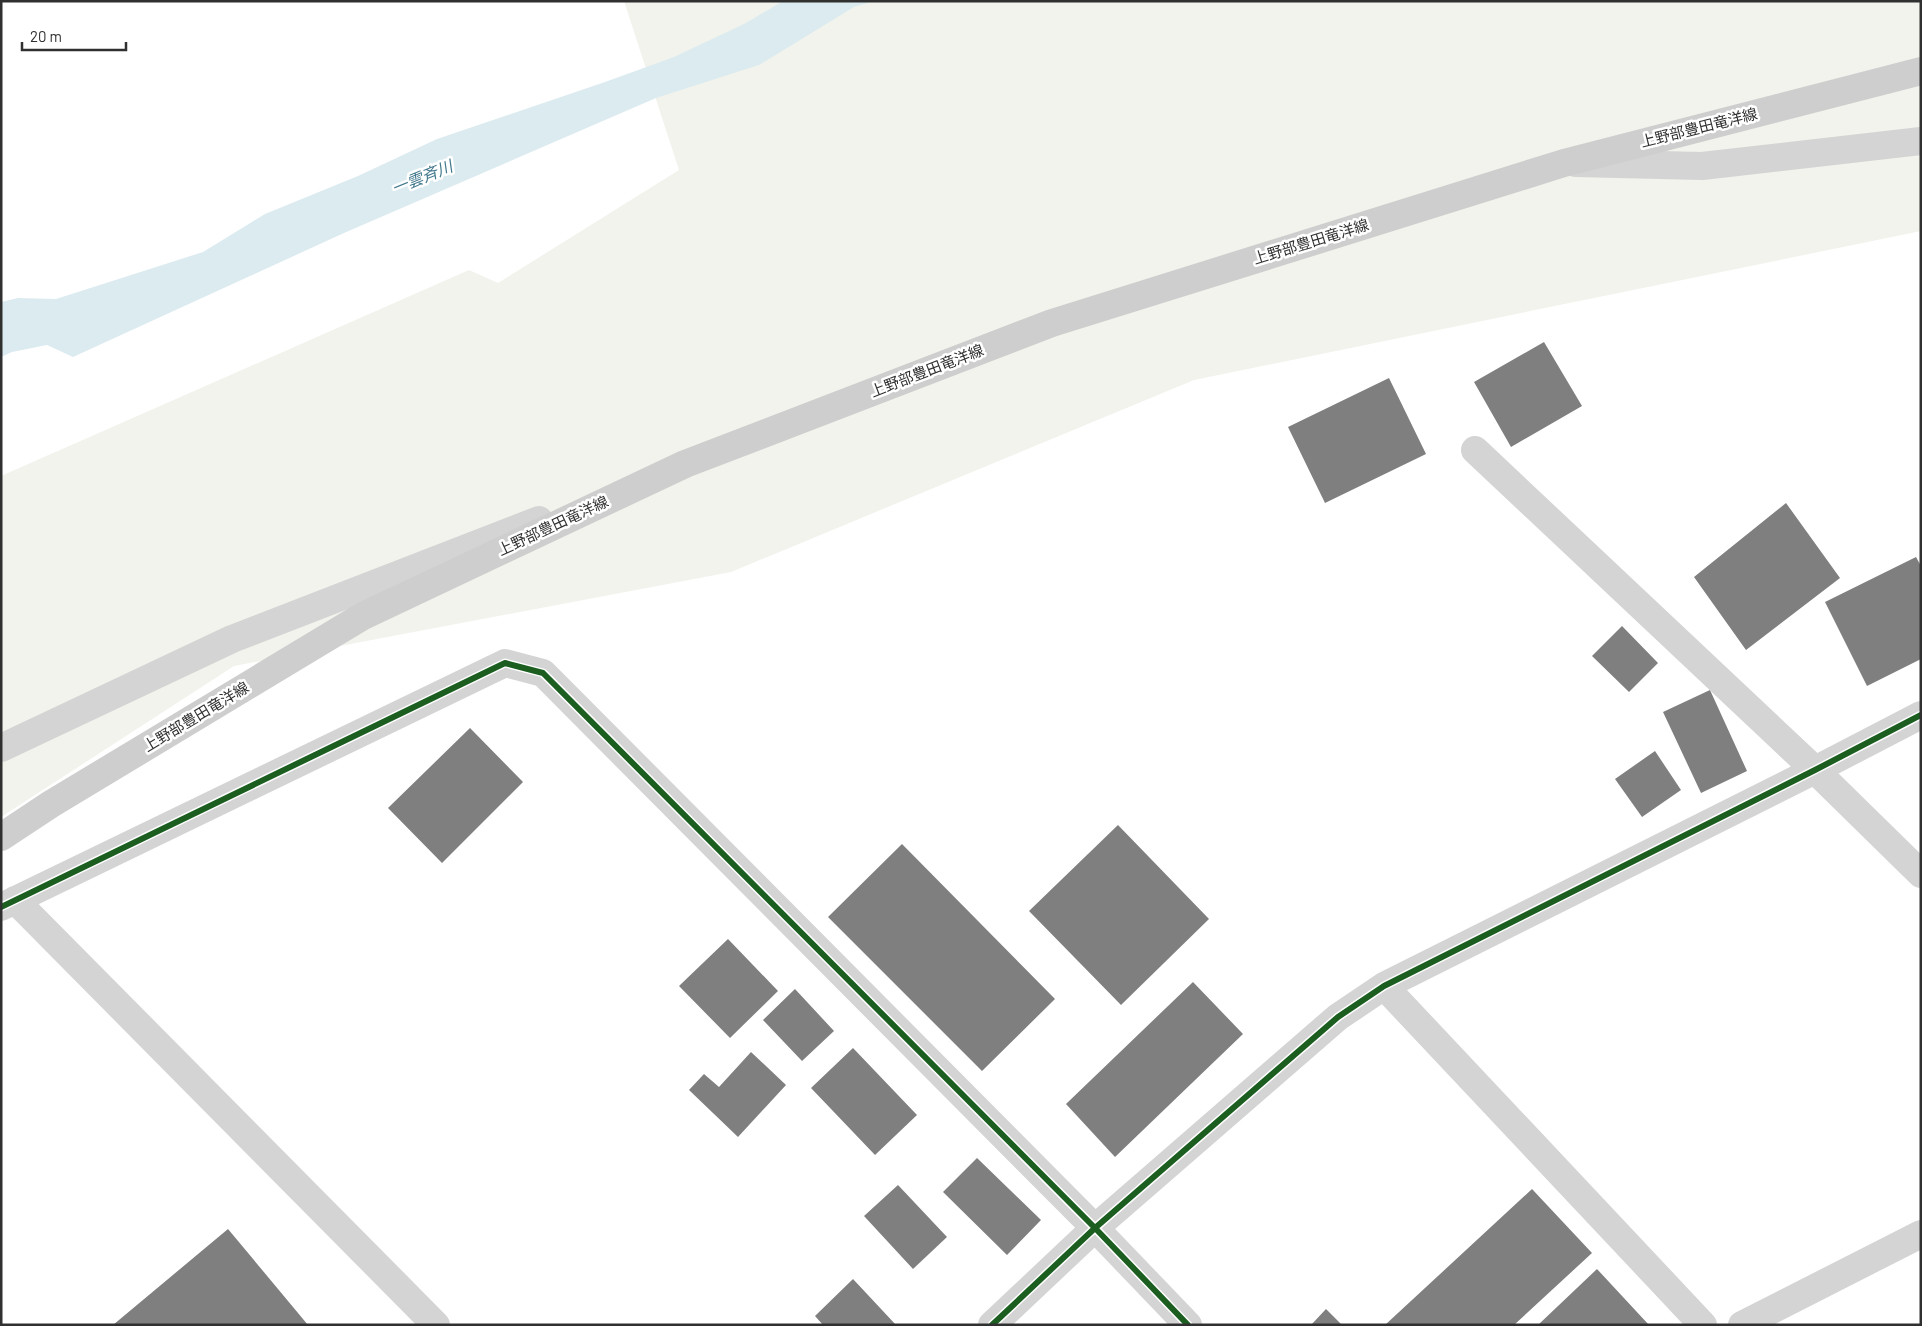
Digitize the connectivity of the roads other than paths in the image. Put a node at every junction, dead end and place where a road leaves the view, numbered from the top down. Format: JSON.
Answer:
{"nodes":[{"id":1,"x":1921,"y":71,"type":"edge"},
{"id":2,"x":1921,"y":141,"type":"edge"},
{"id":3,"x":1564,"y":163,"type":"junction"},
{"id":4,"x":1475,"y":450,"type":"dead end"},
{"id":5,"x":685,"y":464,"type":"junction"},
{"id":6,"x":1921,"y":715,"type":"edge"},
{"id":7,"x":1,"y":748,"type":"edge"},
{"id":8,"x":1815,"y":770,"type":"junction"},
{"id":9,"x":1,"y":837,"type":"edge"},
{"id":10,"x":1921,"y":874,"type":"edge"},
{"id":11,"x":8,"y":904,"type":"edge"},
{"id":12,"x":1384,"y":986,"type":"junction"},
{"id":13,"x":1095,"y":1228,"type":"junction"},
{"id":14,"x":1921,"y":1234,"type":"edge"},
{"id":15,"x":436,"y":1325,"type":"edge"},
{"id":16,"x":992,"y":1325,"type":"edge"},
{"id":17,"x":1188,"y":1325,"type":"edge"},
{"id":18,"x":1703,"y":1325,"type":"edge"},
{"id":19,"x":1742,"y":1325,"type":"edge"}],
"edges":[{"from":1,"to":3,"type":"main road","name":"上野部豊田竜洋線"},
{"from":2,"to":3,"type":"street"},
{"from":3,"to":5,"type":"main road","name":"上野部豊田竜洋線"},
{"from":4,"to":8,"type":"street"},
{"from":5,"to":7,"type":"street"},
{"from":5,"to":9,"type":"main road","name":"上野部豊田竜洋線"},
{"from":6,"to":8,"type":"street"},
{"from":8,"to":10,"type":"street"},
{"from":8,"to":12,"type":"street"},
{"from":11,"to":13,"type":"street"},
{"from":11,"to":15,"type":"street"},
{"from":12,"to":13,"type":"street"},
{"from":12,"to":18,"type":"street"},
{"from":13,"to":16,"type":"street"},
{"from":13,"to":17,"type":"street"},
{"from":14,"to":19,"type":"street"}]}
